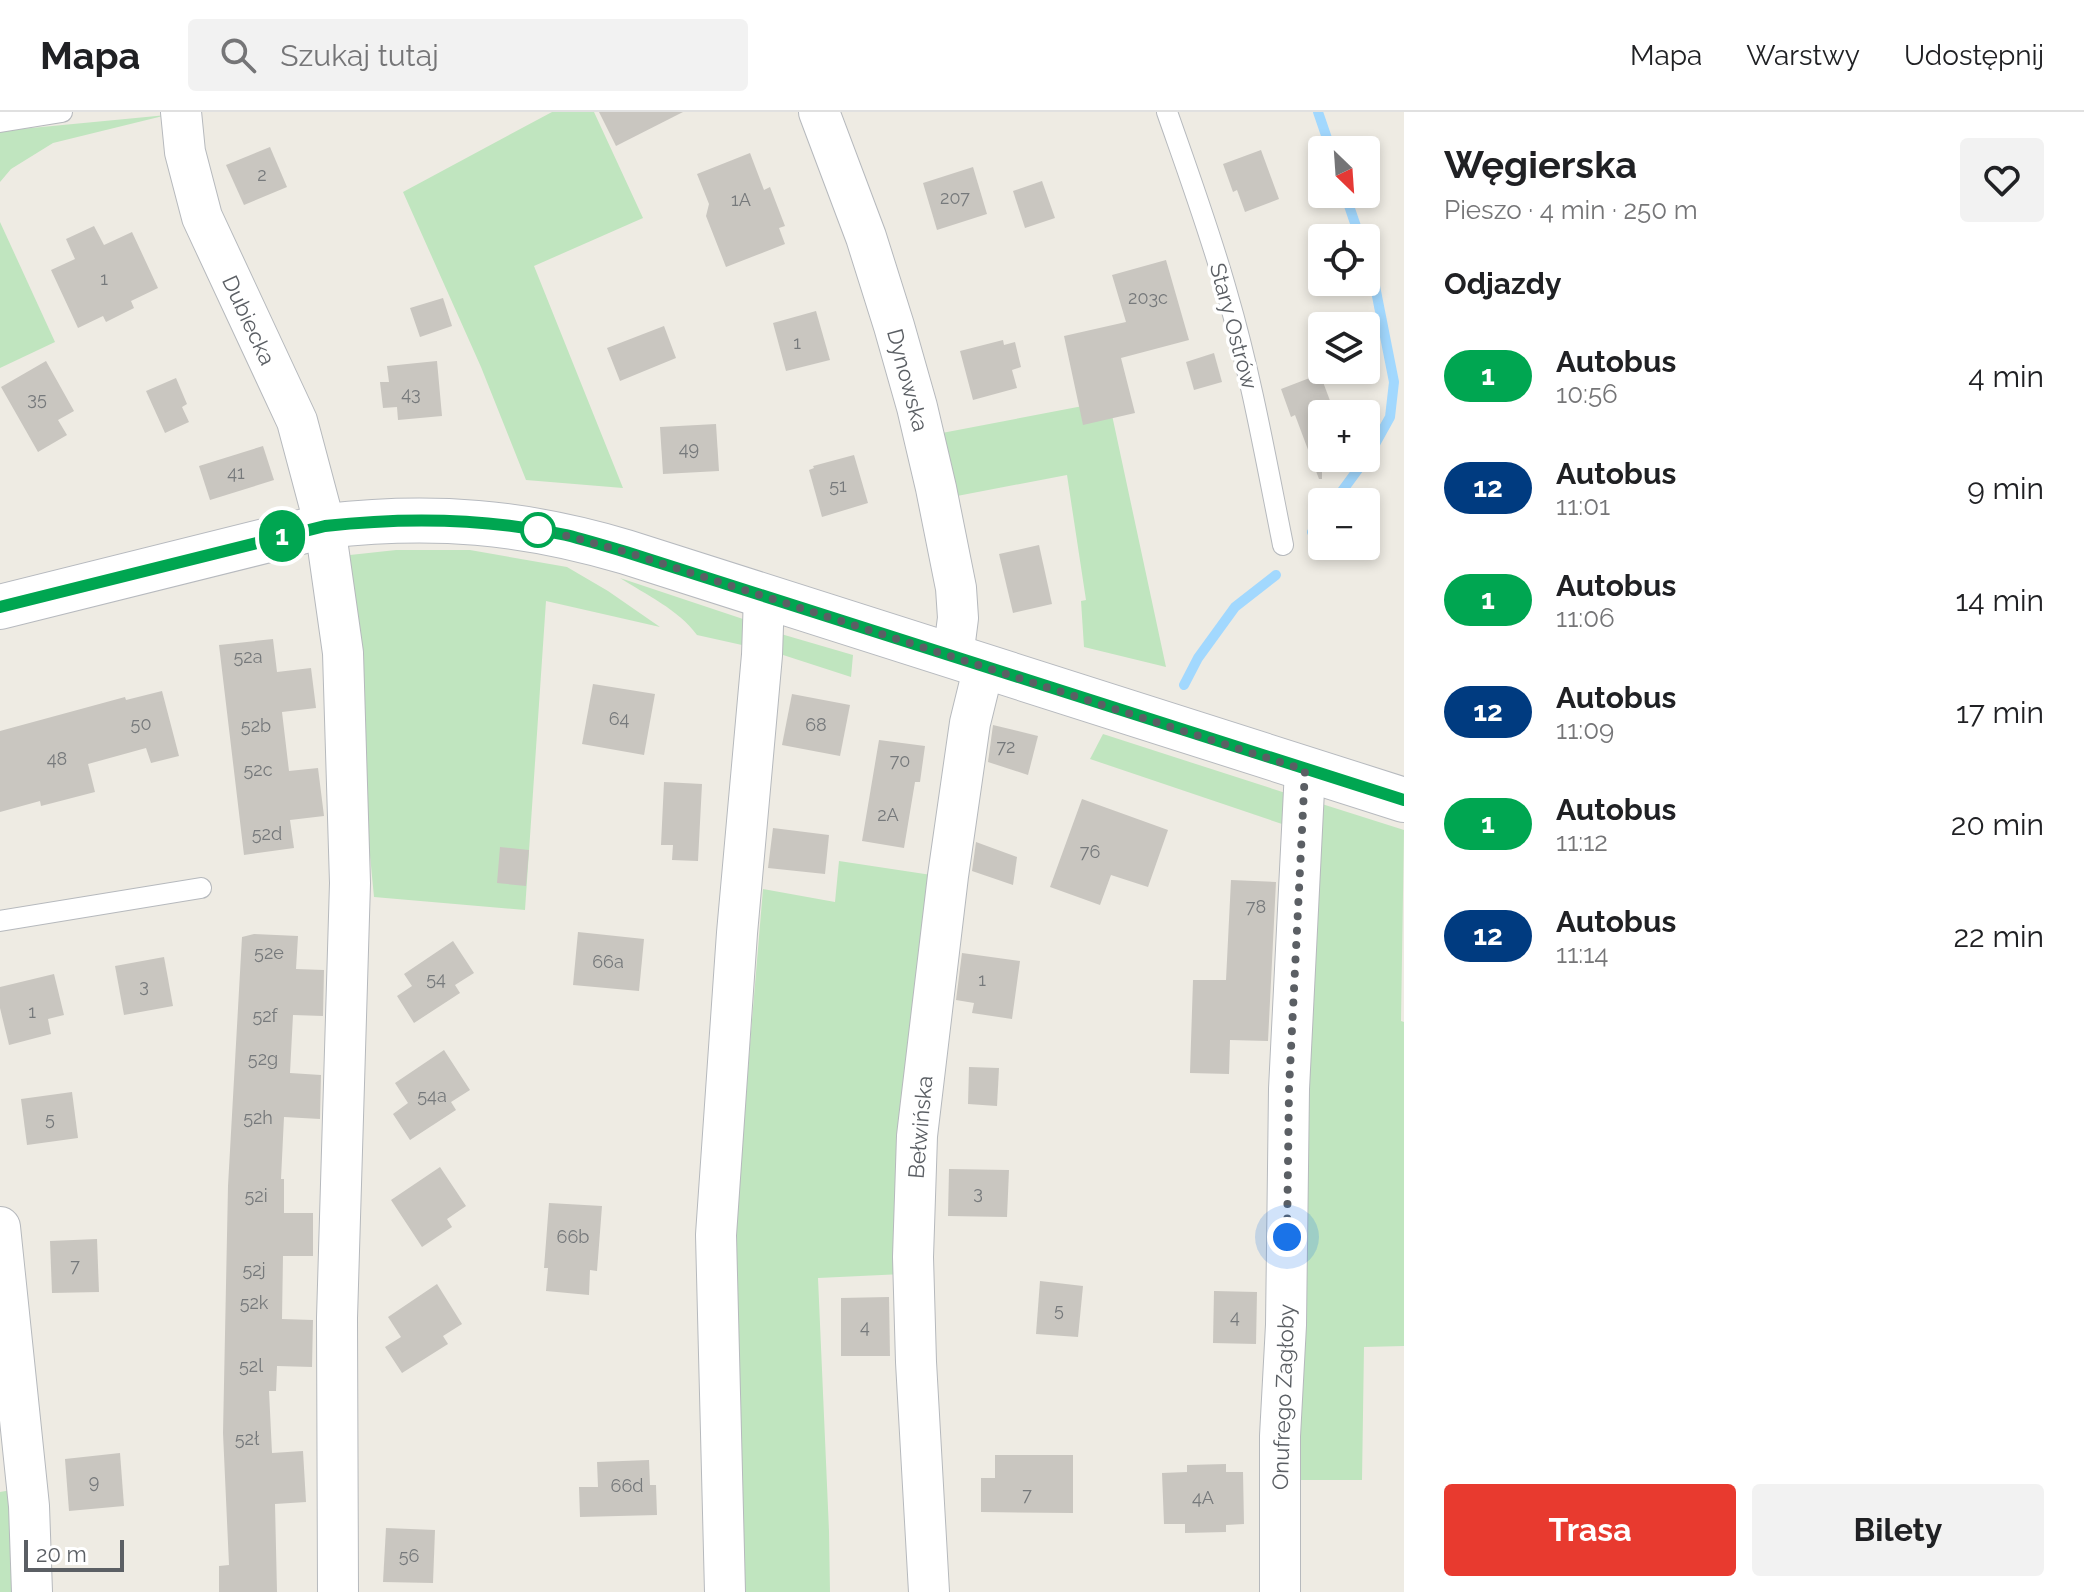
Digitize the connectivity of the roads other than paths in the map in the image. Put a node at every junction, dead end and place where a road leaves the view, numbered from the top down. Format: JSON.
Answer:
{"nodes":[{"id":1,"x":62,"y":112,"type":"edge"},
{"id":2,"x":181,"y":112,"type":"edge"},
{"id":3,"x":819,"y":112,"type":"edge"},
{"id":4,"x":1167,"y":112,"type":"edge"},
{"id":5,"x":0,"y":122,"type":"edge"},
{"id":6,"x":325,"y":526,"type":"junction"},
{"id":7,"x":1283,"y":545,"type":"dead end"},
{"id":8,"x":764,"y":596,"type":"junction"},
{"id":9,"x":0,"y":607,"type":"edge"},
{"id":10,"x":969,"y":662,"type":"junction"},
{"id":11,"x":1305,"y":770,"type":"junction"},
{"id":12,"x":1404,"y":800,"type":"edge"},
{"id":13,"x":201,"y":888,"type":"dead end"},
{"id":14,"x":0,"y":921,"type":"edge"},
{"id":15,"x":0,"y":1227,"type":"edge"},
{"id":16,"x":32,"y":1592,"type":"edge"},
{"id":17,"x":338,"y":1592,"type":"edge"},
{"id":18,"x":725,"y":1592,"type":"edge"},
{"id":19,"x":929,"y":1592,"type":"edge"},
{"id":20,"x":1280,"y":1592,"type":"edge"}],
"edges":[{"from":1,"to":5,"type":"lane"},
{"from":2,"to":6,"type":"street","name":"Dubiecka"},
{"from":3,"to":10,"type":"street","name":"Dynowska"},
{"from":4,"to":7,"type":"lane","name":"Stary Ostrów"},
{"from":6,"to":8,"type":"main road"},
{"from":6,"to":9,"type":"main road"},
{"from":6,"to":17,"type":"street","name":"Dubiecka"},
{"from":8,"to":10,"type":"main road"},
{"from":8,"to":18,"type":"street"},
{"from":10,"to":11,"type":"main road"},
{"from":10,"to":19,"type":"street","name":"Bełwińska"},
{"from":11,"to":12,"type":"main road"},
{"from":11,"to":20,"type":"street","name":"Onufrego Zagłoby"},
{"from":13,"to":14,"type":"lane"},
{"from":15,"to":16,"type":"street"}]}
